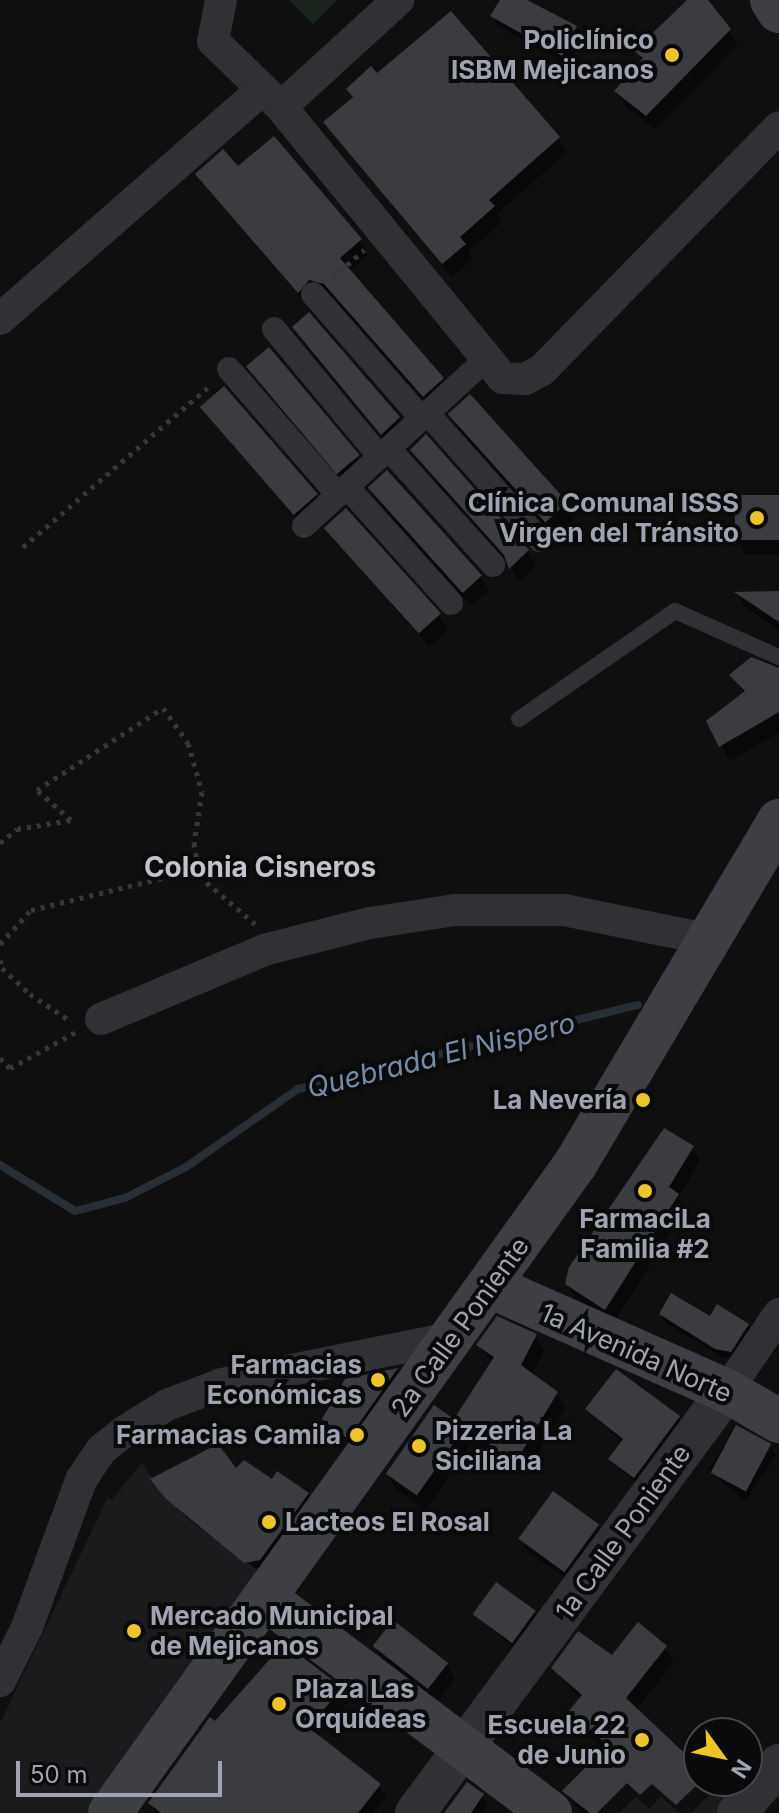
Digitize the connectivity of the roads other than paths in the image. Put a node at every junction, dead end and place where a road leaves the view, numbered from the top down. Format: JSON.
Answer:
{"nodes":[{"id":1,"x":221,"y":0,"type":"edge"},
{"id":2,"x":398,"y":0,"type":"edge"},
{"id":3,"x":772,"y":0,"type":"edge"},
{"id":4,"x":779,"y":11,"type":"edge"},
{"id":5,"x":272,"y":99,"type":"junction"},
{"id":6,"x":779,"y":127,"type":"edge"},
{"id":7,"x":313,"y":294,"type":"road end"},
{"id":8,"x":0,"y":319,"type":"edge"},
{"id":9,"x":274,"y":329,"type":"dead end"},
{"id":10,"x":485,"y":360,"type":"junction"},
{"id":11,"x":229,"y":369,"type":"road end"},
{"id":12,"x":425,"y":416,"type":"junction"},
{"id":13,"x":384,"y":453,"type":"junction"},
{"id":14,"x":342,"y":491,"type":"junction"},
{"id":15,"x":304,"y":526,"type":"dead end"},
{"id":16,"x":540,"y":540,"type":"dead end"},
{"id":17,"x":493,"y":565,"type":"dead end"},
{"id":18,"x":451,"y":603,"type":"dead end"},
{"id":19,"x":779,"y":657,"type":"edge"},
{"id":20,"x":519,"y":719,"type":"dead end"},
{"id":21,"x":779,"y":821,"type":"edge"},
{"id":22,"x":711,"y":940,"type":"junction"},
{"id":23,"x":101,"y":1019,"type":"dead end"},
{"id":24,"x":492,"y":1287,"type":"junction"},
{"id":25,"x":779,"y":1314,"type":"edge"},
{"id":26,"x":455,"y":1337,"type":"junction"},
{"id":27,"x":727,"y":1391,"type":"junction"},
{"id":28,"x":779,"y":1421,"type":"edge"},
{"id":29,"x":265,"y":1598,"type":"junction"},
{"id":30,"x":4,"y":1664,"type":"edge"},
{"id":31,"x":464,"y":1748,"type":"junction"},
{"id":32,"x":779,"y":1764,"type":"edge"},
{"id":33,"x":112,"y":1812,"type":"edge"},
{"id":34,"x":415,"y":1813,"type":"edge"},
{"id":35,"x":550,"y":1813,"type":"edge"},
{"id":36,"x":737,"y":1813,"type":"edge"}],
"edges":[{"from":1,"to":5,"type":"street"},
{"from":2,"to":5,"type":"street"},
{"from":3,"to":4,"type":"main road"},
{"from":5,"to":8,"type":"street"},
{"from":5,"to":10,"type":"street"},
{"from":6,"to":10,"type":"street"},
{"from":7,"to":12,"type":"street"},
{"from":9,"to":13,"type":"street"},
{"from":10,"to":12,"type":"street"},
{"from":11,"to":14,"type":"street"},
{"from":12,"to":13,"type":"street"},
{"from":12,"to":16,"type":"street"},
{"from":13,"to":14,"type":"street"},
{"from":13,"to":17,"type":"street"},
{"from":14,"to":15,"type":"street"},
{"from":14,"to":18,"type":"street"},
{"from":19,"to":20,"type":"lane"},
{"from":21,"to":22,"type":"main road","name":"2a Calle Poniente"},
{"from":22,"to":23,"type":"street"},
{"from":22,"to":24,"type":"main road","name":"2a Calle Poniente"},
{"from":24,"to":26,"type":"main road","name":"2a Calle Poniente"},
{"from":24,"to":27,"type":"main road","name":"1a Avenida Norte"},
{"from":25,"to":27,"type":"street","name":"1a Calle Poniente"},
{"from":26,"to":29,"type":"main road","name":"2a Calle Poniente"},
{"from":26,"to":30,"type":"street"},
{"from":27,"to":28,"type":"main road","name":"1a Avenida Norte"},
{"from":27,"to":31,"type":"street","name":"1a Calle Poniente"},
{"from":29,"to":31,"type":"main road"},
{"from":29,"to":33,"type":"main road","name":"2a Calle Poniente"},
{"from":31,"to":34,"type":"street","name":"1a Calle Poniente"},
{"from":31,"to":35,"type":"main road"},
{"from":32,"to":36,"type":"street"}]}
